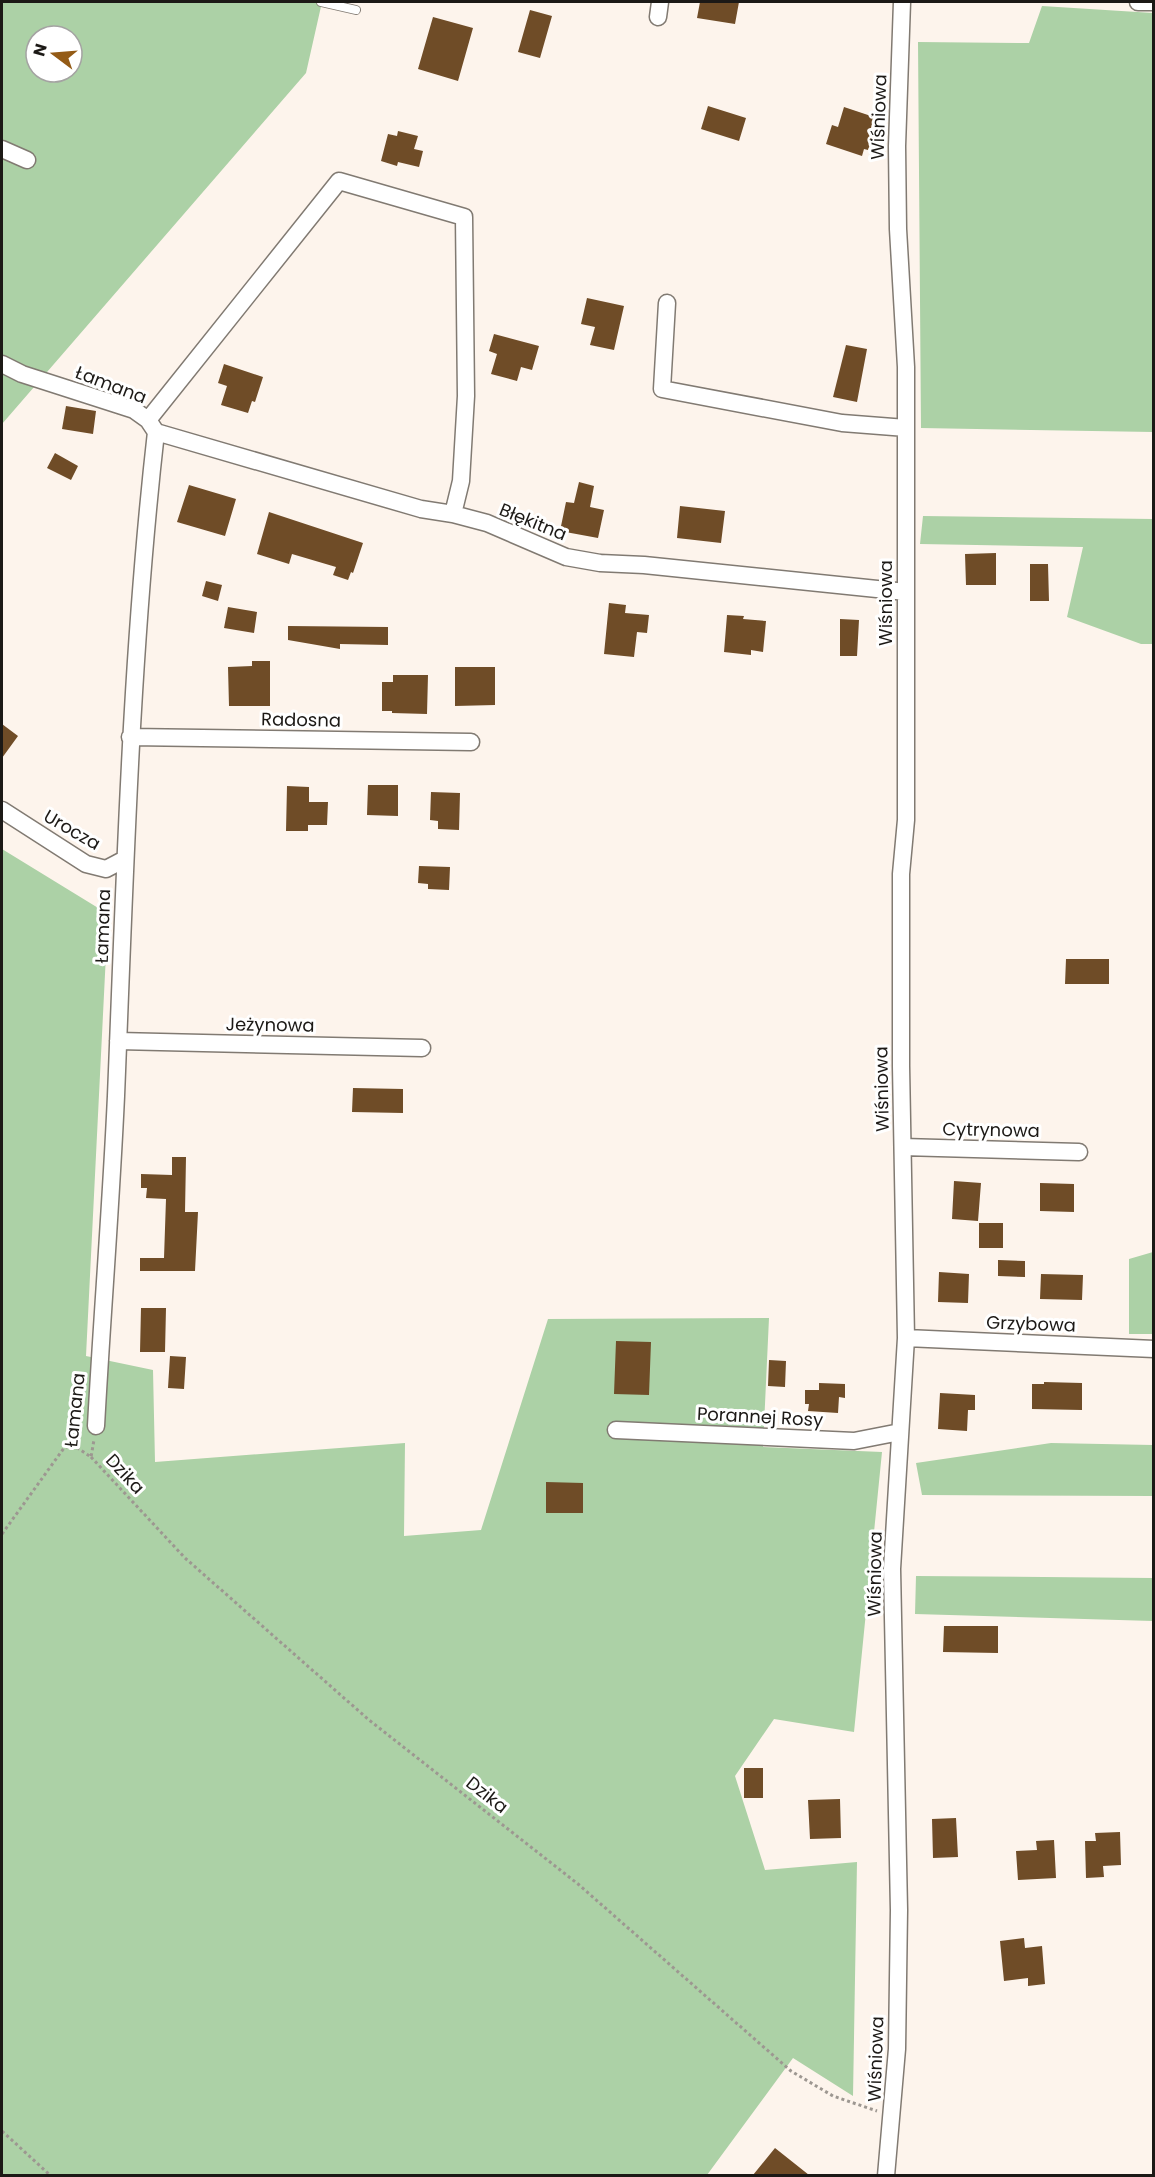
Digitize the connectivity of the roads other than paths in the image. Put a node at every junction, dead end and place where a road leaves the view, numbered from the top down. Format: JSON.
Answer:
{"nodes":[{"id":1,"x":321,"y":2,"type":"edge"},
{"id":2,"x":902,"y":2,"type":"edge"},
{"id":3,"x":1138,"y":2,"type":"edge"},
{"id":4,"x":1154,"y":2,"type":"edge"},
{"id":5,"x":356,"y":10,"type":"dead end"},
{"id":6,"x":2,"y":149,"type":"edge"},
{"id":7,"x":27,"y":160,"type":"dead end"},
{"id":8,"x":667,"y":303,"type":"dead end"},
{"id":9,"x":2,"y":364,"type":"edge"},
{"id":10,"x":152,"y":426,"type":"junction"},
{"id":11,"x":906,"y":428,"type":"junction"},
{"id":12,"x":453,"y":514,"type":"junction"},
{"id":13,"x":906,"y":592,"type":"junction"},
{"id":14,"x":130,"y":738,"type":"junction"},
{"id":15,"x":471,"y":742,"type":"dead end"},
{"id":16,"x":2,"y":810,"type":"edge"},
{"id":17,"x":125,"y":859,"type":"junction"},
{"id":18,"x":118,"y":1041,"type":"junction"},
{"id":19,"x":422,"y":1048,"type":"dead end"},
{"id":20,"x":903,"y":1147,"type":"junction"},
{"id":21,"x":1079,"y":1152,"type":"dead end"},
{"id":22,"x":906,"y":1338,"type":"junction"},
{"id":23,"x":1154,"y":1349,"type":"edge"},
{"id":24,"x":96,"y":1426,"type":"road end"},
{"id":25,"x":616,"y":1430,"type":"dead end"},
{"id":26,"x":900,"y":1432,"type":"junction"},
{"id":27,"x":886,"y":2175,"type":"edge"}],
"edges":[{"from":1,"to":5,"type":"lane"},
{"from":2,"to":11,"type":"street","name":"Wiśniowa"},
{"from":3,"to":4,"type":"street"},
{"from":6,"to":7,"type":"street"},
{"from":8,"to":11,"type":"street"},
{"from":9,"to":10,"type":"street","name":"Łamana"},
{"from":10,"to":12,"type":"street","name":"Błękitna"},
{"from":10,"to":12,"type":"street"},
{"from":10,"to":14,"type":"street","name":"Łamana"},
{"from":11,"to":13,"type":"street","name":"Wiśniowa"},
{"from":12,"to":13,"type":"street","name":"Błękitna"},
{"from":13,"to":20,"type":"street","name":"Wiśniowa"},
{"from":14,"to":15,"type":"street","name":"Radosna"},
{"from":14,"to":17,"type":"street","name":"Łamana"},
{"from":16,"to":17,"type":"street","name":"Urocza"},
{"from":17,"to":18,"type":"street","name":"Łamana"},
{"from":18,"to":19,"type":"street","name":"Jeżynowa"},
{"from":18,"to":24,"type":"street","name":"Łamana"},
{"from":20,"to":21,"type":"street","name":"Cytrynowa"},
{"from":20,"to":22,"type":"street","name":"Wiśniowa"},
{"from":22,"to":23,"type":"street","name":"Grzybowa"},
{"from":22,"to":26,"type":"street","name":"Wiśniowa"},
{"from":25,"to":26,"type":"street","name":"Porannej Rosy"},
{"from":26,"to":27,"type":"street","name":"Wiśniowa"}]}
